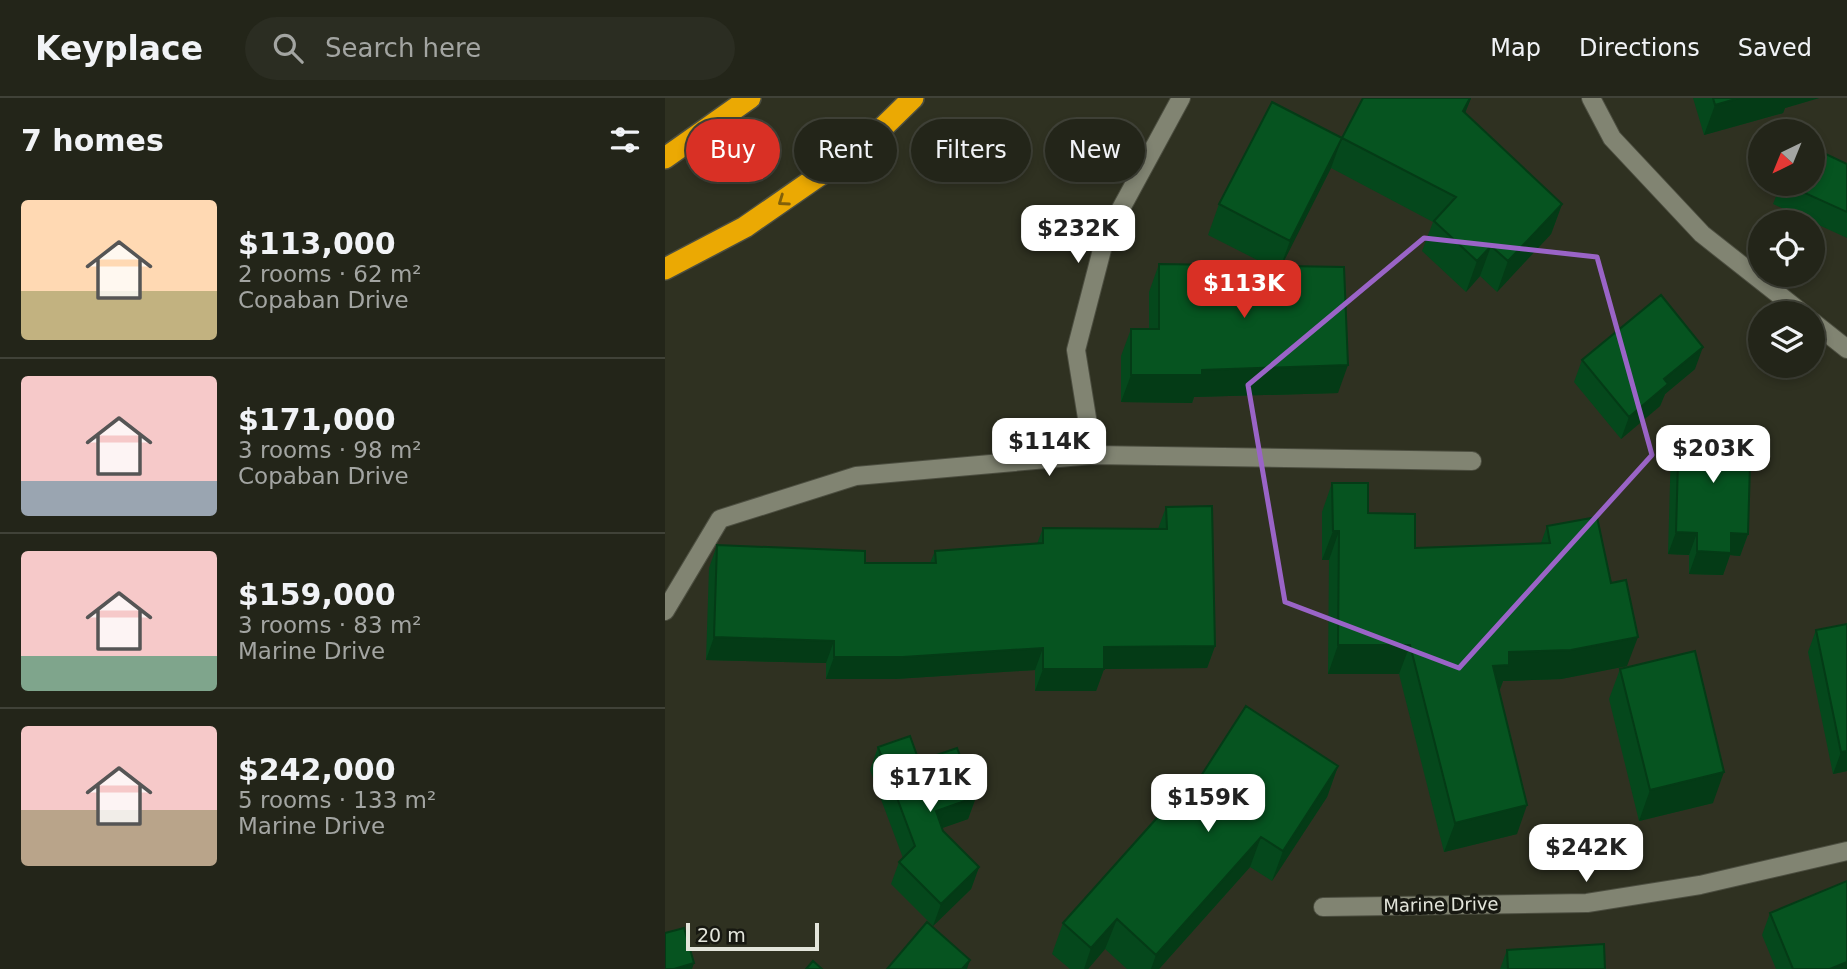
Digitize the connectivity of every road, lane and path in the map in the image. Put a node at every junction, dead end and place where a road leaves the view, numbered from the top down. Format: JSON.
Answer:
{"nodes":[{"id":1,"x":750,"y":98,"type":"edge"},
{"id":2,"x":913,"y":98,"type":"edge"},
{"id":3,"x":1181,"y":98,"type":"edge"},
{"id":4,"x":1591,"y":98,"type":"edge"},
{"id":5,"x":665,"y":158,"type":"edge"},
{"id":6,"x":665,"y":269,"type":"edge"},
{"id":7,"x":1787,"y":301,"type":"edge"},
{"id":8,"x":1825,"y":332,"type":"edge"},
{"id":9,"x":1847,"y":349,"type":"edge"},
{"id":10,"x":1093,"y":455,"type":"junction"},
{"id":11,"x":1472,"y":461,"type":"dead end"},
{"id":12,"x":665,"y":611,"type":"edge"},
{"id":13,"x":1847,"y":851,"type":"edge"},
{"id":14,"x":1324,"y":906,"type":"dead end"}],
"edges":[{"from":1,"to":5,"type":"highway"},
{"from":2,"to":6,"type":"highway","one_way":true},
{"from":3,"to":10,"type":"street"},
{"from":4,"to":7,"type":"street"},
{"from":8,"to":9,"type":"street"},
{"from":10,"to":11,"type":"street"},
{"from":10,"to":12,"type":"street"},
{"from":13,"to":14,"type":"street","name":"Marine Drive"}]}
